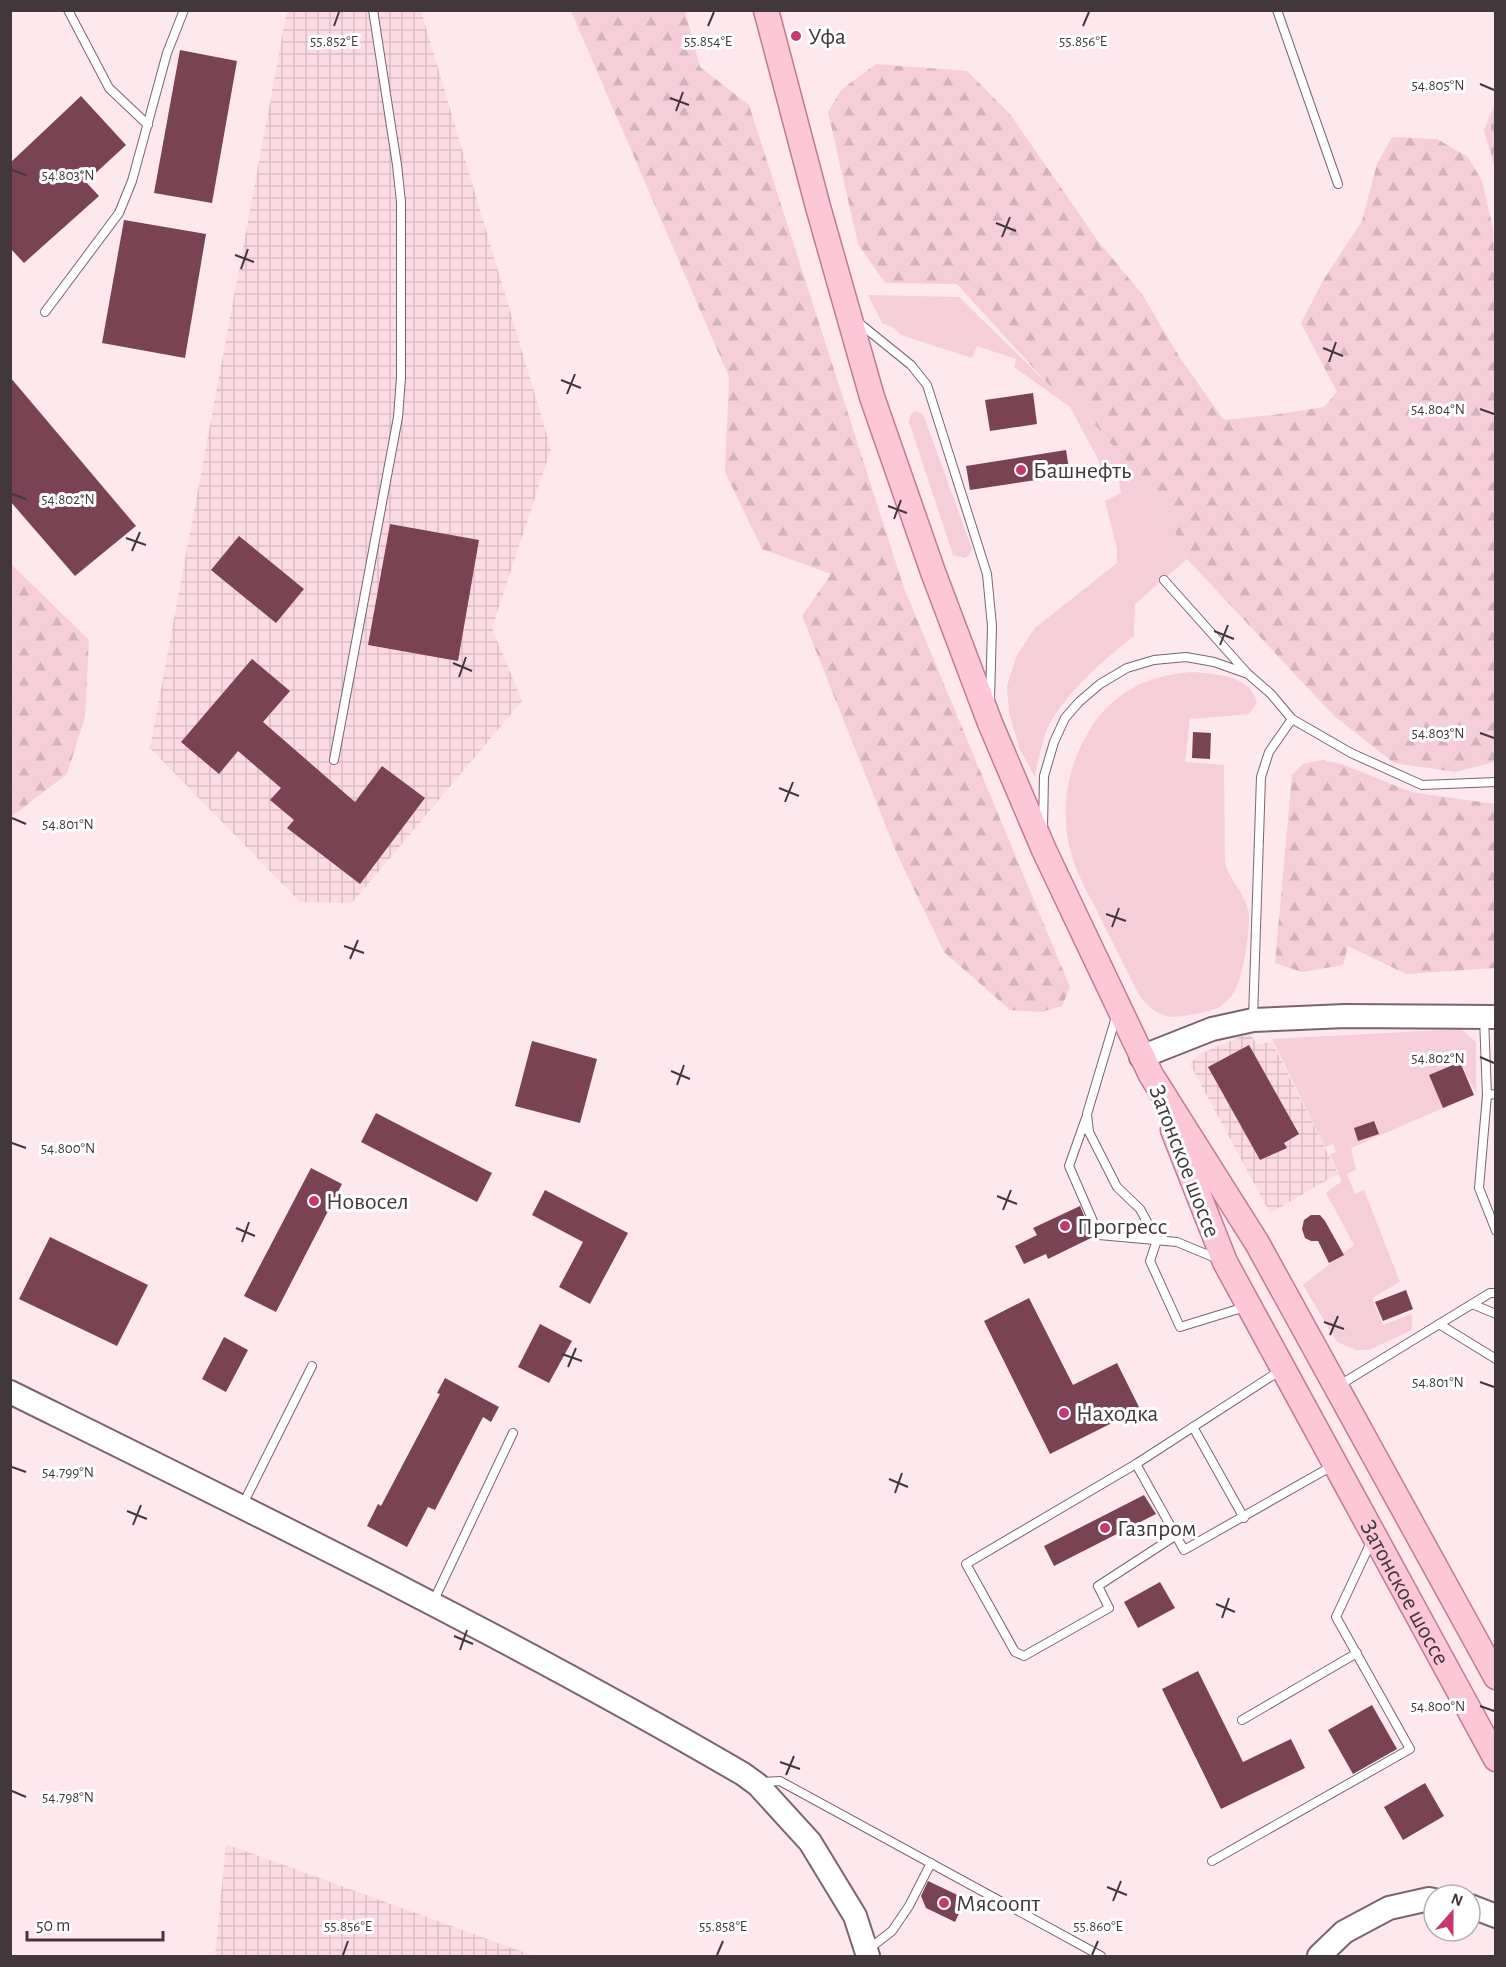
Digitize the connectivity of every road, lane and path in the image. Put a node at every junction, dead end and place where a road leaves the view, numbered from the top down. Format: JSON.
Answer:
{"nodes":[{"id":1,"x":68,"y":10,"type":"edge"},
{"id":2,"x":184,"y":10,"type":"edge"},
{"id":3,"x":373,"y":10,"type":"edge"},
{"id":4,"x":766,"y":10,"type":"edge"},
{"id":5,"x":1277,"y":10,"type":"edge"},
{"id":6,"x":148,"y":125,"type":"junction"},
{"id":7,"x":1338,"y":184,"type":"dead end"},
{"id":8,"x":45,"y":312,"type":"dead end"},
{"id":9,"x":848,"y":315,"type":"junction"},
{"id":10,"x":1164,"y":580,"type":"dead end"},
{"id":11,"x":1248,"y":674,"type":"junction"},
{"id":12,"x":1292,"y":719,"type":"junction"},
{"id":13,"x":990,"y":723,"type":"junction"},
{"id":14,"x":334,"y":760,"type":"dead end"},
{"id":15,"x":1496,"y":782,"type":"edge"},
{"id":16,"x":1044,"y":850,"type":"junction"},
{"id":17,"x":1119,"y":1010,"type":"junction"},
{"id":18,"x":1490,"y":1017,"type":"edge"},
{"id":19,"x":1253,"y":1020,"type":"junction"},
{"id":20,"x":1146,"y":1066,"type":"junction"},
{"id":21,"x":1491,"y":1094,"type":"edge"},
{"id":22,"x":1087,"y":1114,"type":"junction"},
{"id":23,"x":1496,"y":1231,"type":"edge"},
{"id":24,"x":1157,"y":1240,"type":"junction"},
{"id":25,"x":1225,"y":1262,"type":"junction"},
{"id":26,"x":1496,"y":1293,"type":"edge"},
{"id":27,"x":1472,"y":1304,"type":"junction"},
{"id":28,"x":1249,"y":1306,"type":"junction"},
{"id":29,"x":1496,"y":1314,"type":"edge"},
{"id":30,"x":1439,"y":1324,"type":"junction"},
{"id":31,"x":1496,"y":1359,"type":"edge"},
{"id":32,"x":312,"y":1365,"type":"dead end"},
{"id":33,"x":1283,"y":1369,"type":"junction"},
{"id":34,"x":1337,"y":1387,"type":"junction"},
{"id":35,"x":10,"y":1392,"type":"edge"},
{"id":36,"x":1193,"y":1427,"type":"junction"},
{"id":37,"x":513,"y":1432,"type":"dead end"},
{"id":38,"x":1136,"y":1464,"type":"junction"},
{"id":39,"x":1335,"y":1465,"type":"junction"},
{"id":40,"x":242,"y":1507,"type":"junction"},
{"id":41,"x":1244,"y":1518,"type":"junction"},
{"id":42,"x":1175,"y":1536,"type":"junction"},
{"id":43,"x":1374,"y":1537,"type":"junction"},
{"id":44,"x":432,"y":1605,"type":"junction"},
{"id":45,"x":1357,"y":1653,"type":"junction"},
{"id":46,"x":1493,"y":1671,"type":"edge"},
{"id":47,"x":1242,"y":1720,"type":"dead end"},
{"id":48,"x":1496,"y":1759,"type":"edge"},
{"id":49,"x":754,"y":1782,"type":"junction"},
{"id":50,"x":1212,"y":1861,"type":"dead end"},
{"id":51,"x":931,"y":1863,"type":"junction"},
{"id":52,"x":1422,"y":1901,"type":"edge"},
{"id":53,"x":867,"y":1954,"type":"edge"},
{"id":54,"x":1101,"y":1956,"type":"edge"},
{"id":55,"x":1319,"y":1956,"type":"edge"}],
"edges":[{"from":1,"to":6,"type":"lane"},
{"from":2,"to":6,"type":"lane"},
{"from":3,"to":14,"type":"lane"},
{"from":4,"to":9,"type":"main road"},
{"from":5,"to":7,"type":"lane"},
{"from":6,"to":8,"type":"lane"},
{"from":9,"to":13,"type":"main road"},
{"from":9,"to":13,"type":"lane"},
{"from":10,"to":11,"type":"lane"},
{"from":11,"to":12,"type":"lane"},
{"from":11,"to":16,"type":"lane"},
{"from":12,"to":15,"type":"lane"},
{"from":12,"to":19,"type":"lane"},
{"from":13,"to":16,"type":"main road"},
{"from":16,"to":17,"type":"main road"},
{"from":17,"to":20,"type":"main road"},
{"from":17,"to":22,"type":"lane"},
{"from":18,"to":19,"type":"street"},
{"from":18,"to":21,"type":"lane"},
{"from":19,"to":20,"type":"street"},
{"from":20,"to":25,"type":"main road","name":"Затонское шоссе"},
{"from":20,"to":34,"type":"main road","name":"Затонское шоссе"},
{"from":21,"to":23,"type":"lane"},
{"from":22,"to":24,"type":"lane"},
{"from":22,"to":24,"type":"lane"},
{"from":24,"to":25,"type":"lane"},
{"from":24,"to":28,"type":"lane"},
{"from":25,"to":28,"type":"main road","name":"Затонское шоссе"},
{"from":26,"to":27,"type":"lane"},
{"from":27,"to":29,"type":"lane"},
{"from":27,"to":30,"type":"lane"},
{"from":28,"to":33,"type":"main road","name":"Затонское шоссе"},
{"from":30,"to":31,"type":"lane"},
{"from":30,"to":34,"type":"lane"},
{"from":32,"to":40,"type":"lane"},
{"from":33,"to":36,"type":"lane"},
{"from":33,"to":39,"type":"main road","name":"Затонское шоссе"},
{"from":34,"to":46,"type":"main road","name":"Затонское шоссе"},
{"from":35,"to":40,"type":"street"},
{"from":36,"to":38,"type":"lane"},
{"from":36,"to":41,"type":"lane"},
{"from":37,"to":44,"type":"lane"},
{"from":38,"to":42,"type":"lane"},
{"from":38,"to":42,"type":"lane"},
{"from":39,"to":41,"type":"lane"},
{"from":39,"to":43,"type":"main road","name":"Затонское шоссе"},
{"from":40,"to":44,"type":"street"},
{"from":41,"to":42,"type":"lane"},
{"from":43,"to":45,"type":"lane"},
{"from":43,"to":48,"type":"main road","name":"Затонское шоссе"},
{"from":44,"to":49,"type":"street"},
{"from":45,"to":47,"type":"lane"},
{"from":45,"to":50,"type":"lane"},
{"from":49,"to":51,"type":"lane"},
{"from":49,"to":53,"type":"street"},
{"from":51,"to":53,"type":"lane"},
{"from":51,"to":54,"type":"lane"},
{"from":52,"to":55,"type":"street"}]}
